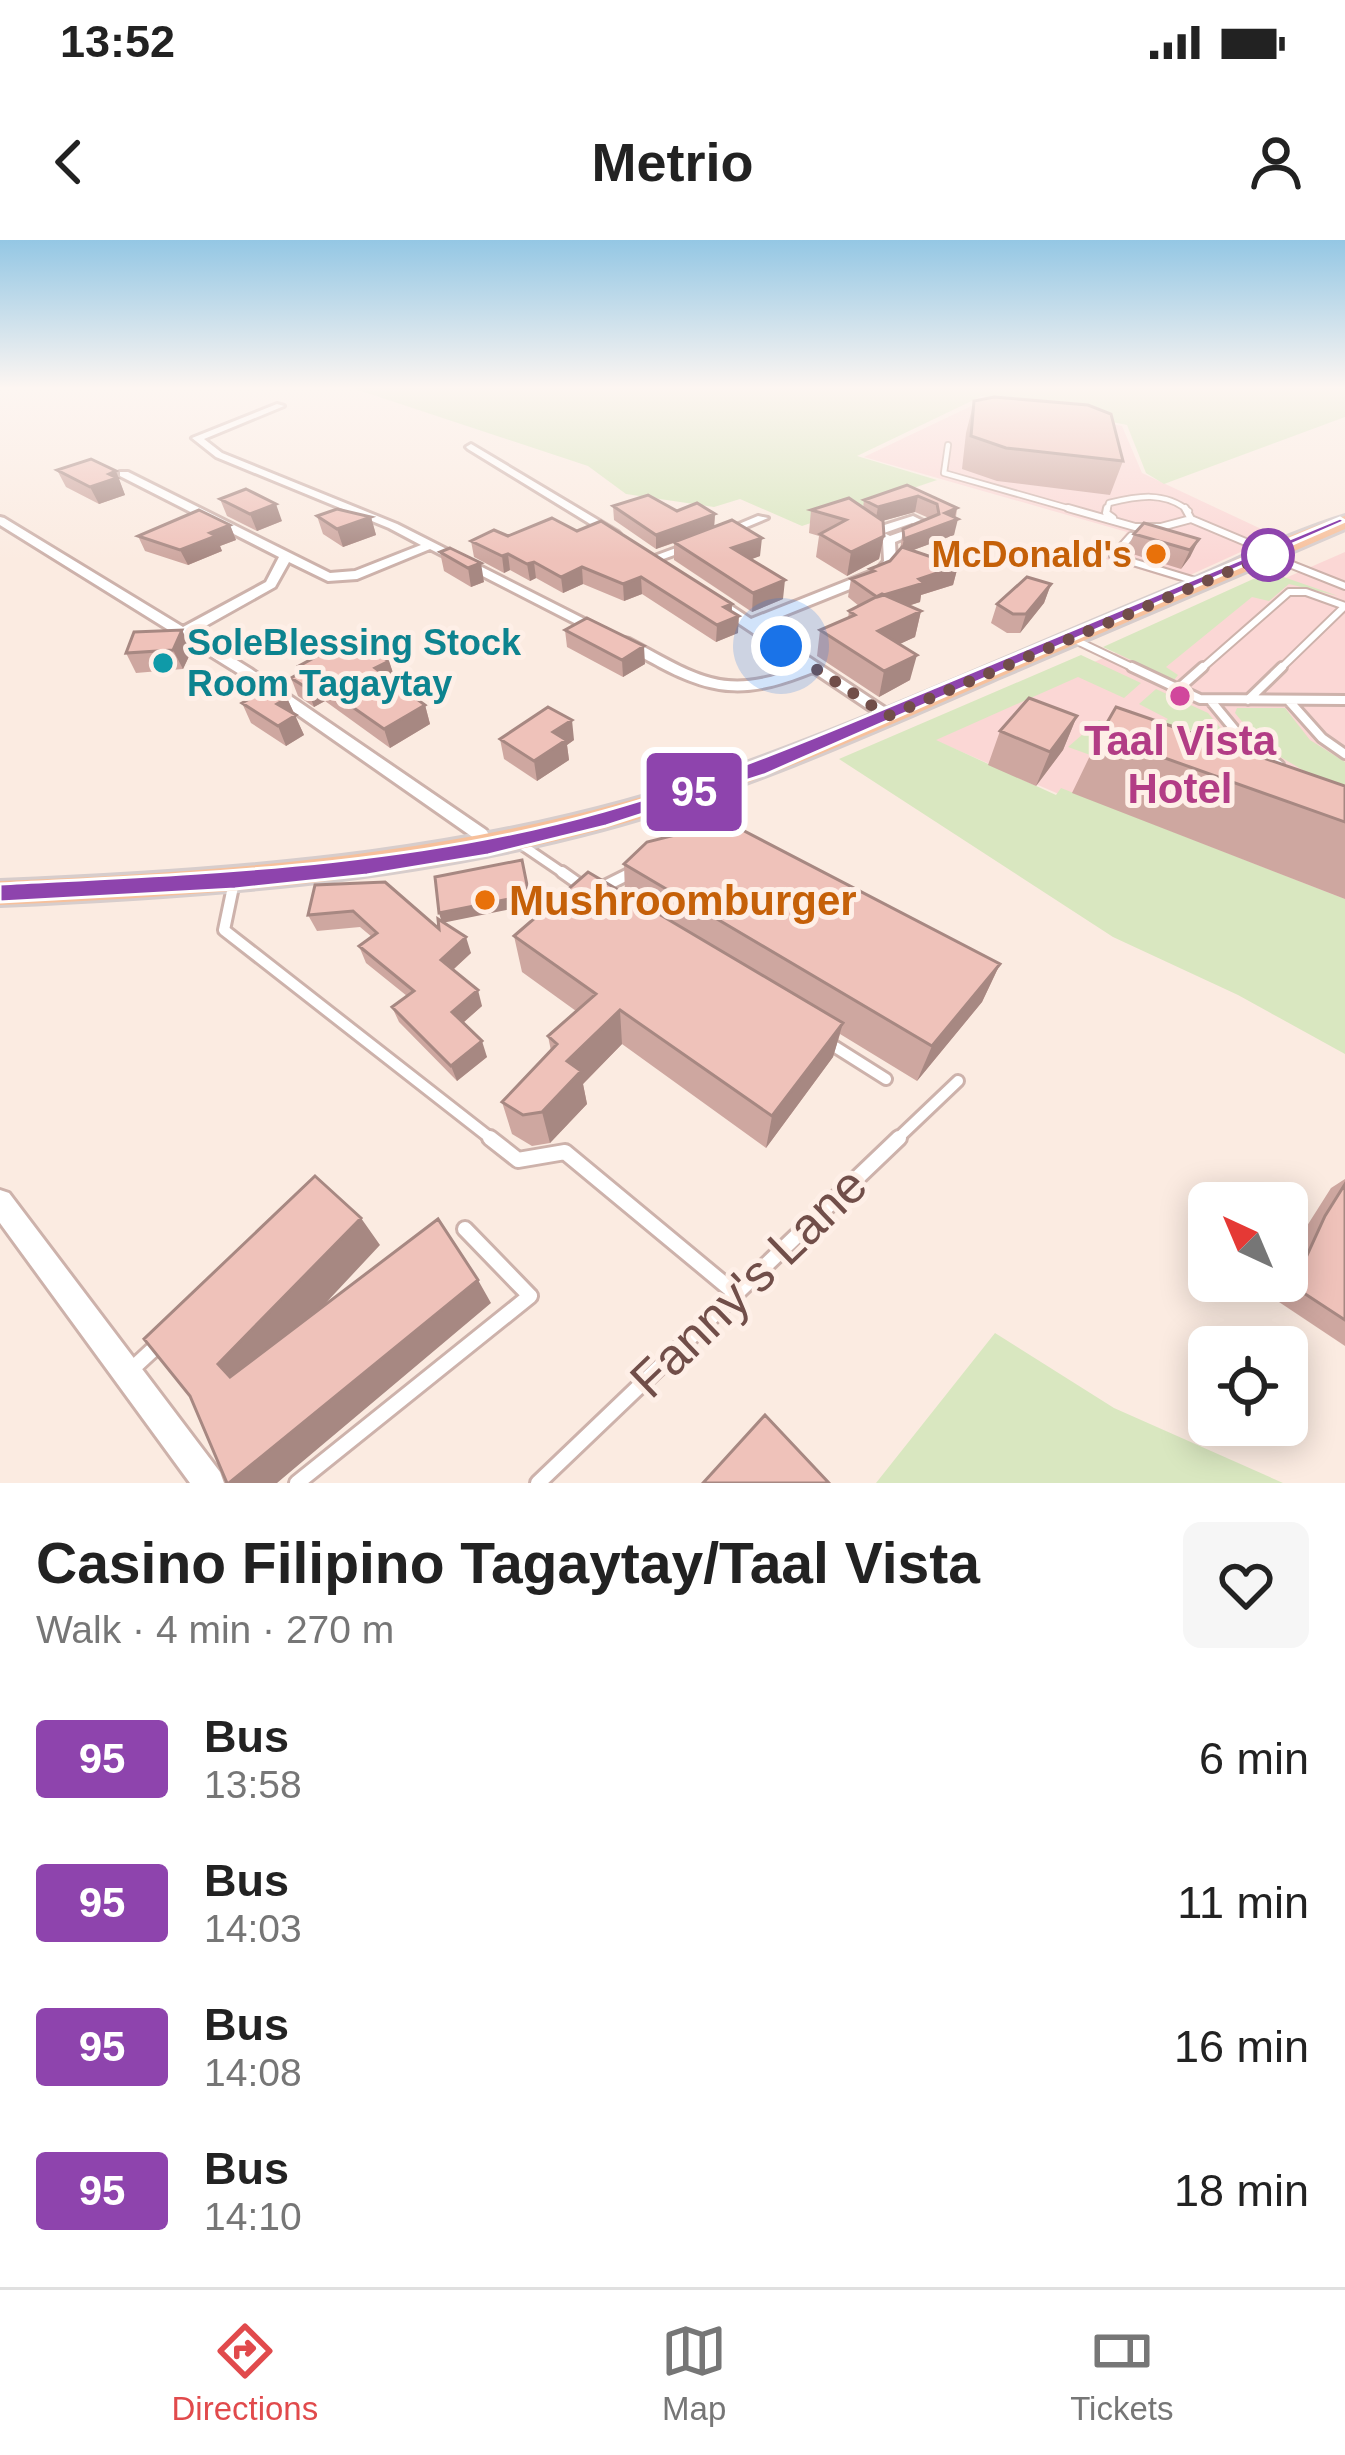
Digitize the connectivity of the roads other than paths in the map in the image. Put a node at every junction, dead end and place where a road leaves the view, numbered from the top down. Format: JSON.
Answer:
{"nodes":[{"id":1,"x":206,"y":445,"type":"edge"},
{"id":2,"x":948,"y":445,"type":"dead end"},
{"id":3,"x":471,"y":447,"type":"dead end"},
{"id":4,"x":124,"y":475,"type":"dead end"},
{"id":5,"x":762,"y":518,"type":"dead end"},
{"id":6,"x":1113,"y":518,"type":"junction"},
{"id":7,"x":1191,"y":519,"type":"junction"},
{"id":8,"x":0,"y":520,"type":"edge"},
{"id":9,"x":854,"y":521,"type":"edge"},
{"id":10,"x":1345,"y":521,"type":"edge"},
{"id":11,"x":874,"y":532,"type":"junction"},
{"id":12,"x":1131,"y":536,"type":"edge"},
{"id":13,"x":889,"y":540,"type":"junction"},
{"id":14,"x":431,"y":545,"type":"junction"},
{"id":15,"x":1270,"y":554,"type":"junction"},
{"id":16,"x":284,"y":559,"type":"junction"},
{"id":17,"x":655,"y":559,"type":"junction"},
{"id":18,"x":669,"y":568,"type":"edge"},
{"id":19,"x":1202,"y":583,"type":"junction"},
{"id":20,"x":1345,"y":586,"type":"edge"},
{"id":21,"x":714,"y":601,"type":"edge"},
{"id":22,"x":748,"y":626,"type":"junction"},
{"id":23,"x":183,"y":633,"type":"junction"},
{"id":24,"x":1070,"y":638,"type":"junction"},
{"id":25,"x":814,"y":667,"type":"junction"},
{"id":26,"x":1177,"y":690,"type":"junction"},
{"id":27,"x":1211,"y":700,"type":"junction"},
{"id":28,"x":1248,"y":700,"type":"junction"},
{"id":29,"x":1345,"y":700,"type":"edge"},
{"id":30,"x":1289,"y":701,"type":"junction"},
{"id":31,"x":888,"y":716,"type":"junction"},
{"id":32,"x":1345,"y":754,"type":"edge"},
{"id":33,"x":1289,"y":771,"type":"edge"},
{"id":34,"x":502,"y":844,"type":"junction"},
{"id":35,"x":656,"y":862,"type":"edge"},
{"id":36,"x":235,"y":880,"type":"junction"},
{"id":37,"x":0,"y":893,"type":"edge"},
{"id":38,"x":591,"y":893,"type":"junction"},
{"id":39,"x":611,"y":905,"type":"edge"},
{"id":40,"x":807,"y":1029,"type":"edge"},
{"id":41,"x":886,"y":1078,"type":"dead end"},
{"id":42,"x":958,"y":1081,"type":"dead end"},
{"id":43,"x":0,"y":1202,"type":"edge"},
{"id":44,"x":465,"y":1229,"type":"dead end"},
{"id":45,"x":735,"y":1293,"type":"junction"},
{"id":46,"x":179,"y":1326,"type":"edge"},
{"id":47,"x":128,"y":1373,"type":"junction"},
{"id":48,"x":209,"y":1483,"type":"edge"},
{"id":49,"x":297,"y":1483,"type":"edge"},
{"id":50,"x":538,"y":1483,"type":"edge"}],
"edges":[{"from":1,"to":14,"type":"street"},
{"from":2,"to":6,"type":"lane"},
{"from":3,"to":17,"type":"street"},
{"from":4,"to":16,"type":"street"},
{"from":5,"to":17,"type":"street"},
{"from":6,"to":7,"type":"lane"},
{"from":6,"to":7,"type":"lane"},
{"from":7,"to":15,"type":"lane"},
{"from":8,"to":23,"type":"street"},
{"from":9,"to":11,"type":"street"},
{"from":10,"to":15,"type":"main road"},
{"from":11,"to":13,"type":"street"},
{"from":11,"to":13,"type":"street"},
{"from":12,"to":19,"type":"lane"},
{"from":13,"to":22,"type":"street"},
{"from":14,"to":16,"type":"street"},
{"from":14,"to":25,"type":"street"},
{"from":15,"to":19,"type":"main road"},
{"from":15,"to":20,"type":"lane"},
{"from":16,"to":23,"type":"street"},
{"from":17,"to":18,"type":"street"},
{"from":19,"to":24,"type":"main road"},
{"from":21,"to":22,"type":"street"},
{"from":22,"to":25,"type":"street"},
{"from":23,"to":34,"type":"street"},
{"from":24,"to":26,"type":"lane"},
{"from":24,"to":31,"type":"main road"},
{"from":25,"to":31,"type":"street"},
{"from":26,"to":27,"type":"lane"},
{"from":26,"to":28,"type":"lane"},
{"from":27,"to":28,"type":"lane"},
{"from":27,"to":33,"type":"lane"},
{"from":28,"to":30,"type":"lane"},
{"from":29,"to":30,"type":"lane"},
{"from":30,"to":32,"type":"lane"},
{"from":31,"to":34,"type":"main road"},
{"from":34,"to":36,"type":"main road"},
{"from":34,"to":38,"type":"lane"},
{"from":35,"to":38,"type":"lane"},
{"from":36,"to":37,"type":"main road"},
{"from":36,"to":45,"type":"lane"},
{"from":38,"to":39,"type":"lane"},
{"from":40,"to":41,"type":"lane"},
{"from":42,"to":45,"type":"lane","name":"Fanny's Lane"},
{"from":43,"to":47,"type":"street"},
{"from":44,"to":49,"type":"lane"},
{"from":45,"to":50,"type":"lane","name":"Fanny's Lane"},
{"from":46,"to":47,"type":"lane"},
{"from":47,"to":48,"type":"street"}]}
